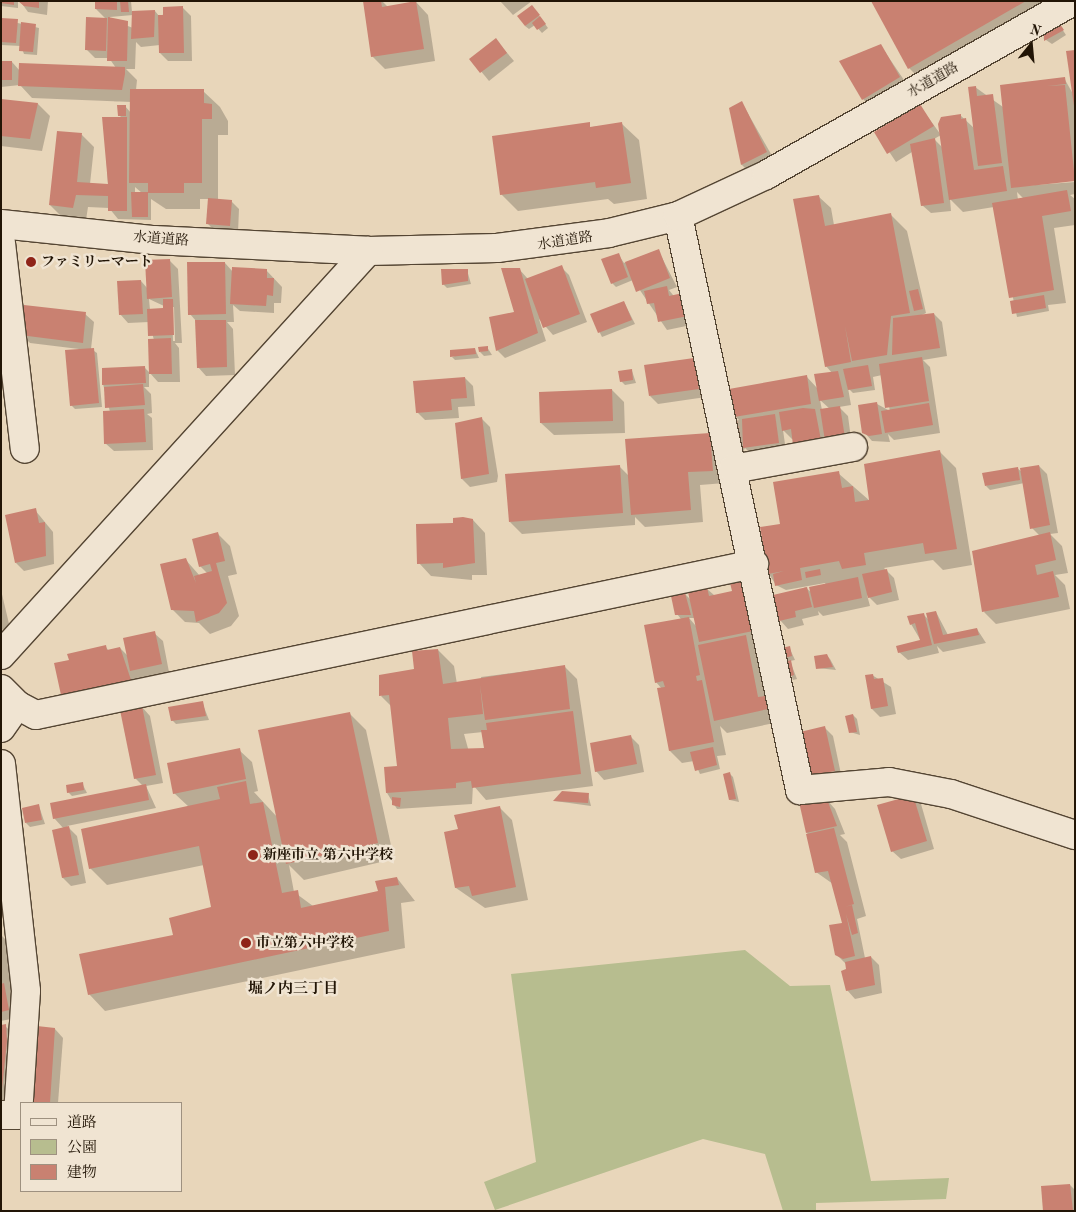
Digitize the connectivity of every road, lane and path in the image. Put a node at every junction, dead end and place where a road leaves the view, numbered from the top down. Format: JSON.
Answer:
{"nodes":[{"id":1,"x":1060,"y":4,"type":"edge"},
{"id":2,"x":678,"y":216,"type":"junction"},
{"id":3,"x":1,"y":224,"type":"edge"},
{"id":4,"x":1,"y":243,"type":"edge"},
{"id":5,"x":368,"y":250,"type":"junction"},
{"id":6,"x":853,"y":446,"type":"dead end"},
{"id":7,"x":25,"y":449,"type":"dead end"},
{"id":8,"x":733,"y":469,"type":"junction"},
{"id":9,"x":754,"y":564,"type":"junction"},
{"id":10,"x":1,"y":655,"type":"edge"},
{"id":11,"x":9,"y":697,"type":"edge"},
{"id":12,"x":1,"y":728,"type":"edge"},
{"id":13,"x":1,"y":764,"type":"edge"},
{"id":14,"x":1075,"y":835,"type":"edge"},
{"id":15,"x":1,"y":1115,"type":"edge"}],
"edges":[{"from":1,"to":2,"type":"street","name":"水道道路"},
{"from":2,"to":5,"type":"street","name":"水道道路"},
{"from":2,"to":8,"type":"street"},
{"from":3,"to":5,"type":"street","name":"水道道路"},
{"from":4,"to":7,"type":"street"},
{"from":5,"to":10,"type":"street"},
{"from":6,"to":8,"type":"street"},
{"from":8,"to":9,"type":"street"},
{"from":9,"to":11,"type":"street"},
{"from":9,"to":14,"type":"street"},
{"from":11,"to":12,"type":"street"},
{"from":13,"to":15,"type":"street"}]}
